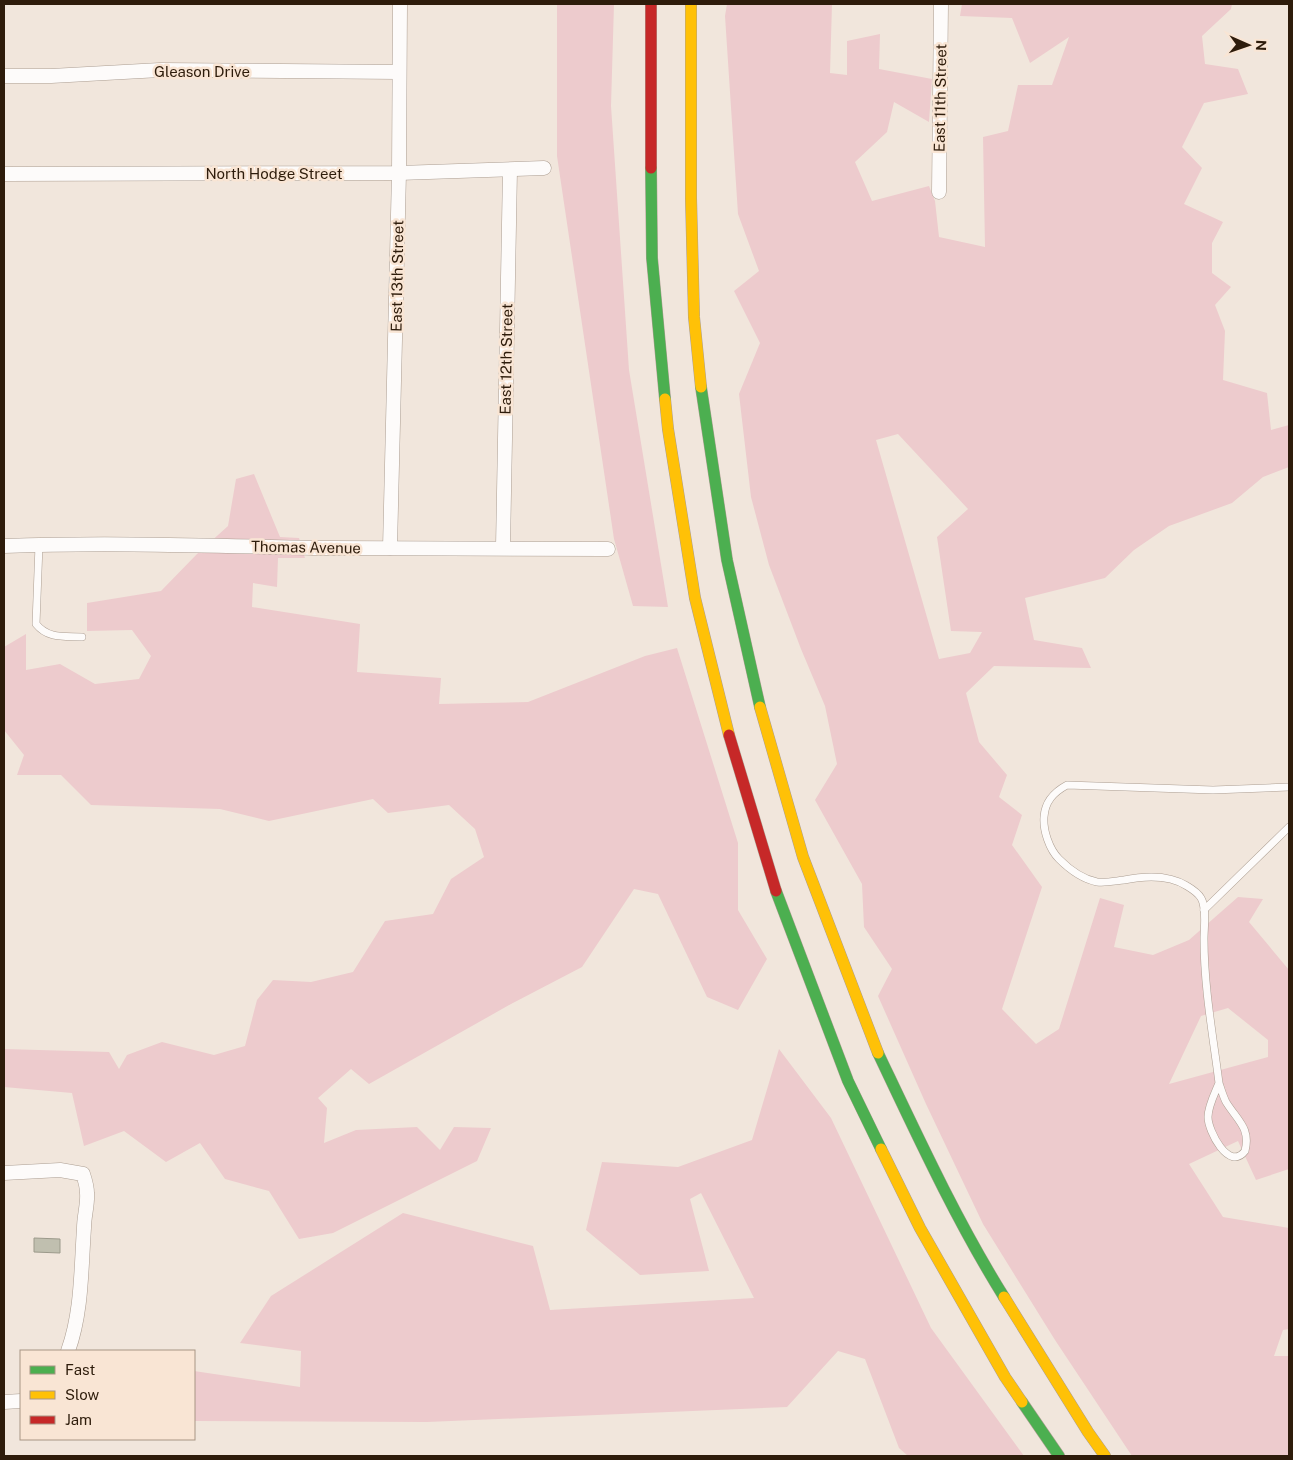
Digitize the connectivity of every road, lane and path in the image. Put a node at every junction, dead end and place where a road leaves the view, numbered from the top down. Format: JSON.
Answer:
{"nodes":[{"id":1,"x":400,"y":4,"type":"edge"},
{"id":2,"x":652,"y":4,"type":"edge"},
{"id":3,"x":691,"y":4,"type":"edge"},
{"id":4,"x":941,"y":4,"type":"edge"},
{"id":5,"x":399,"y":72,"type":"junction"},
{"id":6,"x":4,"y":76,"type":"edge"},
{"id":7,"x":703,"y":89,"type":"dead end"},
{"id":8,"x":544,"y":168,"type":"dead end"},
{"id":9,"x":510,"y":170,"type":"junction"},
{"id":10,"x":400,"y":173,"type":"junction"},
{"id":11,"x":4,"y":174,"type":"edge"},
{"id":12,"x":640,"y":182,"type":"dead end"},
{"id":13,"x":939,"y":192,"type":"dead end"},
{"id":14,"x":691,"y":198,"type":"junction"},
{"id":15,"x":652,"y":258,"type":"junction"},
{"id":16,"x":39,"y":545,"type":"junction"},
{"id":17,"x":4,"y":546,"type":"edge"},
{"id":18,"x":503,"y":547,"type":"junction"},
{"id":19,"x":390,"y":548,"type":"junction"},
{"id":20,"x":608,"y":550,"type":"dead end"},
{"id":21,"x":82,"y":637,"type":"dead end"},
{"id":22,"x":1289,"y":787,"type":"edge"},
{"id":23,"x":1289,"y":827,"type":"edge"},
{"id":24,"x":1204,"y":910,"type":"junction"},
{"id":25,"x":1219,"y":1083,"type":"junction"},
{"id":26,"x":4,"y":1172,"type":"edge"},
{"id":27,"x":68,"y":1350,"type":"edge"},
{"id":28,"x":20,"y":1401,"type":"edge"},
{"id":29,"x":4,"y":1402,"type":"edge"},
{"id":30,"x":1059,"y":1456,"type":"edge"},
{"id":31,"x":1105,"y":1456,"type":"edge"}],
"edges":[{"from":1,"to":5,"type":"street","name":"East 13th Street"},
{"from":2,"to":15,"type":"highway"},
{"from":3,"to":14,"type":"highway"},
{"from":4,"to":13,"type":"street","name":"East 11th Street"},
{"from":5,"to":6,"type":"street","name":"Gleason Drive"},
{"from":5,"to":10,"type":"street","name":"East 13th Street"},
{"from":7,"to":14,"type":"highway"},
{"from":8,"to":9,"type":"street","name":"North Hodge Street"},
{"from":9,"to":10,"type":"street","name":"North Hodge Street"},
{"from":9,"to":18,"type":"street","name":"East 12th Street"},
{"from":10,"to":11,"type":"street","name":"North Hodge Street"},
{"from":10,"to":19,"type":"street","name":"East 13th Street"},
{"from":12,"to":15,"type":"highway"},
{"from":14,"to":31,"type":"highway"},
{"from":15,"to":30,"type":"highway"},
{"from":16,"to":17,"type":"street","name":"Thomas Avenue"},
{"from":16,"to":19,"type":"street","name":"Thomas Avenue"},
{"from":16,"to":21,"type":"lane"},
{"from":18,"to":19,"type":"street","name":"Thomas Avenue"},
{"from":18,"to":20,"type":"street","name":"Thomas Avenue"},
{"from":22,"to":24,"type":"lane"},
{"from":23,"to":24,"type":"lane"},
{"from":24,"to":25,"type":"lane"},
{"from":25,"to":25,"type":"lane"},
{"from":26,"to":27,"type":"street"},
{"from":28,"to":29,"type":"street"}]}
